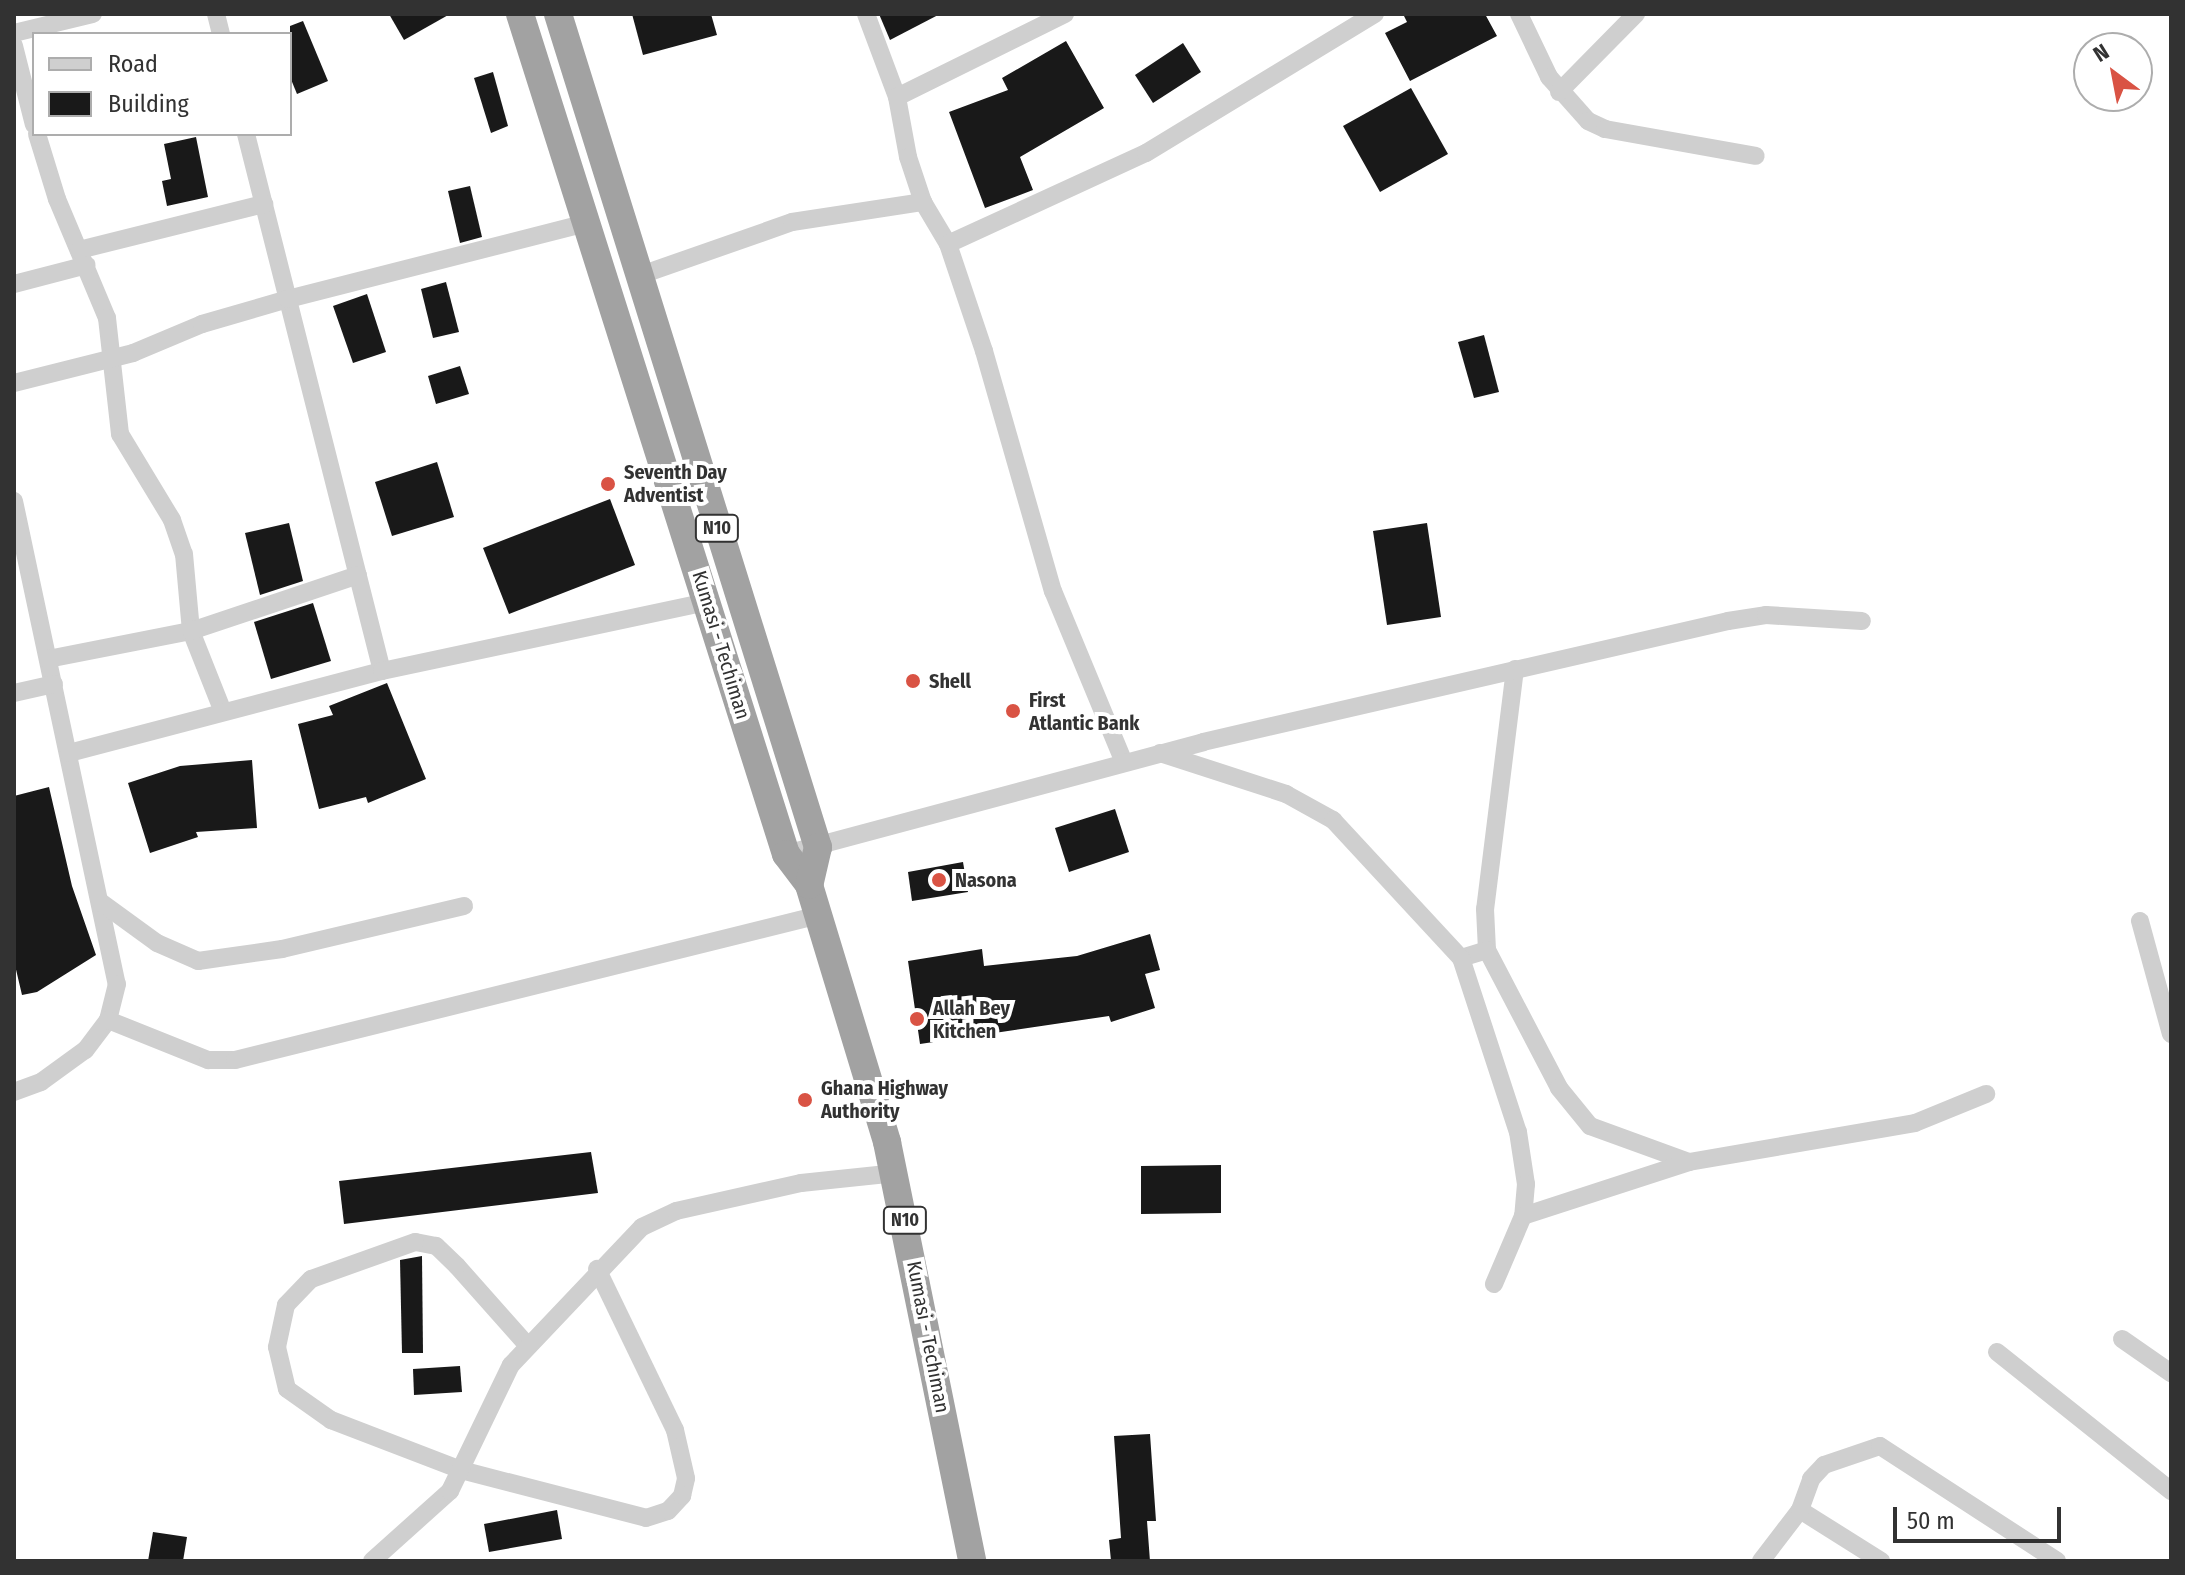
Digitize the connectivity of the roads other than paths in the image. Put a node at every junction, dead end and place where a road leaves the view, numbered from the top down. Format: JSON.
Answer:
{"nodes":[{"id":1,"x":93,"y":14,"type":"edge"},
{"id":2,"x":520,"y":14,"type":"edge"},
{"id":3,"x":558,"y":14,"type":"edge"},
{"id":4,"x":866,"y":14,"type":"edge"},
{"id":5,"x":1065,"y":14,"type":"edge"},
{"id":6,"x":1375,"y":14,"type":"edge"},
{"id":7,"x":1519,"y":14,"type":"edge"},
{"id":8,"x":1636,"y":14,"type":"edge"},
{"id":9,"x":14,"y":33,"type":"edge"},
{"id":10,"x":14,"y":46,"type":"edge"},
{"id":11,"x":1559,"y":92,"type":"junction"},
{"id":12,"x":897,"y":97,"type":"junction"},
{"id":13,"x":32,"y":117,"type":"edge"},
{"id":14,"x":38,"y":136,"type":"edge"},
{"id":15,"x":247,"y":136,"type":"edge"},
{"id":16,"x":1756,"y":156,"type":"dead end"},
{"id":17,"x":923,"y":202,"type":"junction"},
{"id":18,"x":264,"y":204,"type":"junction"},
{"id":19,"x":589,"y":222,"type":"junction"},
{"id":20,"x":948,"y":244,"type":"junction"},
{"id":21,"x":83,"y":257,"type":"junction"},
{"id":22,"x":641,"y":275,"type":"junction"},
{"id":23,"x":14,"y":284,"type":"edge"},
{"id":24,"x":288,"y":299,"type":"junction"},
{"id":25,"x":115,"y":358,"type":"junction"},
{"id":26,"x":14,"y":383,"type":"edge"},
{"id":27,"x":14,"y":501,"type":"edge"},
{"id":28,"x":358,"y":575,"type":"junction"},
{"id":29,"x":707,"y":602,"type":"junction"},
{"id":30,"x":1862,"y":621,"type":"dead end"},
{"id":31,"x":191,"y":631,"type":"junction"},
{"id":32,"x":48,"y":659,"type":"junction"},
{"id":33,"x":1515,"y":669,"type":"junction"},
{"id":34,"x":382,"y":671,"type":"junction"},
{"id":35,"x":54,"y":684,"type":"junction"},
{"id":36,"x":14,"y":693,"type":"edge"},
{"id":37,"x":223,"y":712,"type":"junction"},
{"id":38,"x":69,"y":753,"type":"junction"},
{"id":39,"x":1160,"y":753,"type":"junction"},
{"id":40,"x":1124,"y":762,"type":"junction"},
{"id":41,"x":818,"y":847,"type":"junction"},
{"id":42,"x":786,"y":854,"type":"junction"},
{"id":43,"x":809,"y":885,"type":"junction"},
{"id":44,"x":102,"y":903,"type":"junction"},
{"id":45,"x":464,"y":906,"type":"dead end"},
{"id":46,"x":819,"y":915,"type":"junction"},
{"id":47,"x":2140,"y":921,"type":"dead end"},
{"id":48,"x":1487,"y":950,"type":"junction"},
{"id":49,"x":1461,"y":958,"type":"junction"},
{"id":50,"x":108,"y":1020,"type":"junction"},
{"id":51,"x":2171,"y":1034,"type":"edge"},
{"id":52,"x":14,"y":1092,"type":"edge"},
{"id":53,"x":1986,"y":1094,"type":"dead end"},
{"id":54,"x":1689,"y":1162,"type":"junction"},
{"id":55,"x":896,"y":1173,"type":"junction"},
{"id":56,"x":1523,"y":1216,"type":"junction"},
{"id":57,"x":597,"y":1269,"type":"junction"},
{"id":58,"x":1494,"y":1284,"type":"dead end"},
{"id":59,"x":2122,"y":1339,"type":"dead end"},
{"id":60,"x":528,"y":1346,"type":"junction"},
{"id":61,"x":1997,"y":1352,"type":"dead end"},
{"id":62,"x":2171,"y":1373,"type":"edge"},
{"id":63,"x":461,"y":1470,"type":"junction"},
{"id":64,"x":2171,"y":1491,"type":"edge"},
{"id":65,"x":1800,"y":1510,"type":"junction"},
{"id":66,"x":372,"y":1561,"type":"edge"},
{"id":67,"x":972,"y":1561,"type":"edge"},
{"id":68,"x":1761,"y":1561,"type":"edge"},
{"id":69,"x":1881,"y":1561,"type":"edge"},
{"id":70,"x":2057,"y":1561,"type":"edge"}],
"edges":[{"from":1,"to":9,"type":"street"},
{"from":2,"to":19,"type":"highway","name":"Kumasi - Techiman","number":"N10"},
{"from":3,"to":22,"type":"highway","name":"Kumasi - Techiman","number":"N10"},
{"from":4,"to":12,"type":"street"},
{"from":5,"to":12,"type":"street"},
{"from":6,"to":20,"type":"street"},
{"from":7,"to":11,"type":"street"},
{"from":8,"to":11,"type":"street"},
{"from":10,"to":13,"type":"street"},
{"from":11,"to":16,"type":"street"},
{"from":12,"to":17,"type":"street"},
{"from":14,"to":21,"type":"street"},
{"from":15,"to":18,"type":"street"},
{"from":17,"to":20,"type":"street"},
{"from":17,"to":22,"type":"street"},
{"from":18,"to":21,"type":"street"},
{"from":18,"to":24,"type":"street"},
{"from":19,"to":24,"type":"street"},
{"from":19,"to":29,"type":"highway","name":"Kumasi - Techiman","number":"N10"},
{"from":20,"to":40,"type":"street"},
{"from":21,"to":23,"type":"street"},
{"from":21,"to":25,"type":"street"},
{"from":22,"to":41,"type":"highway","name":"Kumasi - Techiman","number":"N10"},
{"from":24,"to":25,"type":"street"},
{"from":24,"to":28,"type":"street"},
{"from":25,"to":26,"type":"street"},
{"from":25,"to":31,"type":"street"},
{"from":27,"to":32,"type":"street"},
{"from":28,"to":31,"type":"street"},
{"from":28,"to":34,"type":"street"},
{"from":29,"to":34,"type":"street"},
{"from":29,"to":42,"type":"highway","name":"Kumasi - Techiman","number":"N10"},
{"from":30,"to":33,"type":"street"},
{"from":31,"to":32,"type":"street"},
{"from":31,"to":37,"type":"street"},
{"from":32,"to":35,"type":"street"},
{"from":33,"to":39,"type":"street"},
{"from":33,"to":48,"type":"street"},
{"from":34,"to":37,"type":"street"},
{"from":35,"to":36,"type":"street"},
{"from":35,"to":38,"type":"street"},
{"from":37,"to":38,"type":"street"},
{"from":38,"to":44,"type":"street"},
{"from":39,"to":40,"type":"street"},
{"from":39,"to":49,"type":"street"},
{"from":40,"to":41,"type":"street"},
{"from":41,"to":42,"type":"street"},
{"from":41,"to":43,"type":"highway"},
{"from":42,"to":43,"type":"highway","name":"Kumasi - Techiman","number":"N10"},
{"from":43,"to":46,"type":"highway","name":"Kumasi - Techiman","number":"N10"},
{"from":44,"to":45,"type":"street"},
{"from":44,"to":50,"type":"street"},
{"from":46,"to":50,"type":"street"},
{"from":46,"to":55,"type":"highway","name":"Kumasi - Techiman","number":"N10"},
{"from":47,"to":51,"type":"street"},
{"from":48,"to":49,"type":"street"},
{"from":48,"to":54,"type":"street"},
{"from":49,"to":56,"type":"street"},
{"from":50,"to":52,"type":"street"},
{"from":53,"to":54,"type":"street"},
{"from":54,"to":56,"type":"street"},
{"from":55,"to":57,"type":"street"},
{"from":55,"to":67,"type":"highway","name":"Kumasi - Techiman","number":"N10"},
{"from":56,"to":58,"type":"street"},
{"from":57,"to":60,"type":"street"},
{"from":57,"to":63,"type":"street"},
{"from":59,"to":62,"type":"street"},
{"from":60,"to":63,"type":"street"},
{"from":60,"to":63,"type":"street"},
{"from":61,"to":64,"type":"street"},
{"from":63,"to":66,"type":"street"},
{"from":65,"to":68,"type":"street"},
{"from":65,"to":69,"type":"street"},
{"from":65,"to":70,"type":"street"}]}
